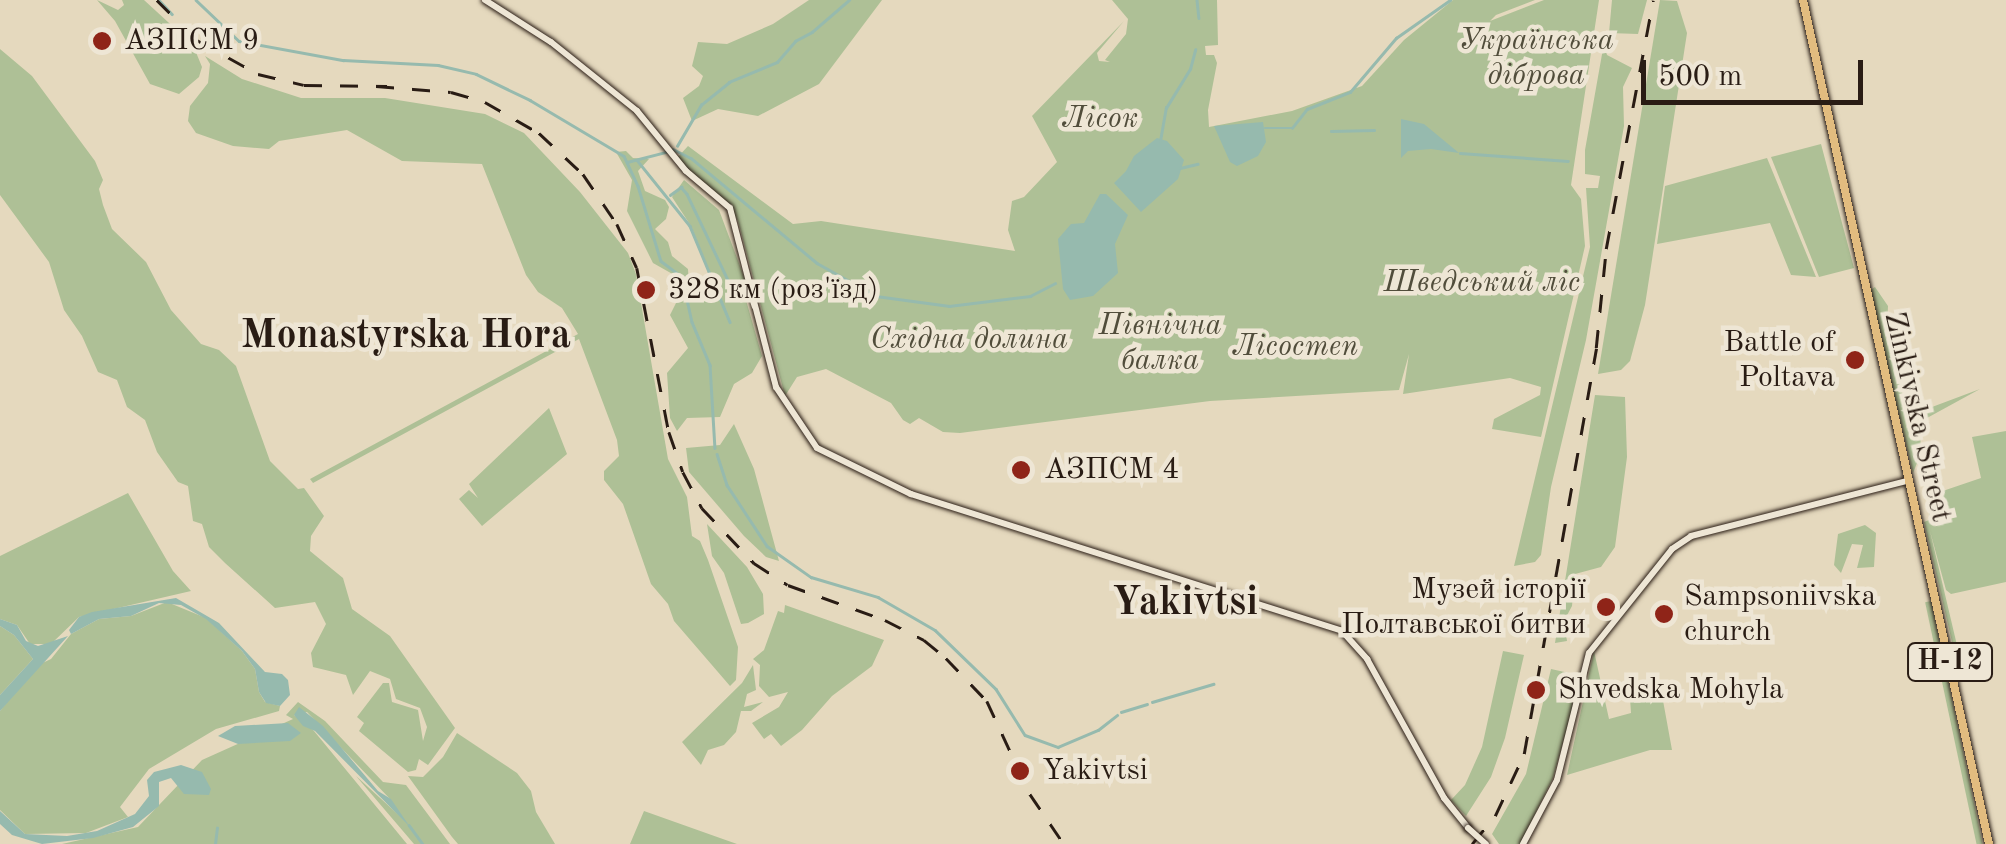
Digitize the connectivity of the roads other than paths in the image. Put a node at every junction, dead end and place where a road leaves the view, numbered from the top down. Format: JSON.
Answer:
{"nodes":[{"id":1,"x":486,"y":0,"type":"edge"},
{"id":2,"x":1802,"y":0,"type":"edge"},
{"id":3,"x":1906,"y":481,"type":"junction"},
{"id":4,"x":1486,"y":844,"type":"edge"},
{"id":5,"x":1523,"y":844,"type":"edge"},
{"id":6,"x":1989,"y":844,"type":"edge"}],
"edges":[{"from":1,"to":4,"type":"street","bridge":true},
{"from":2,"to":3,"type":"main road","name":"Zinkivska Street","number":"Н-12"},
{"from":3,"to":5,"type":"street"},
{"from":3,"to":6,"type":"main road","name":"Zinkivska Street","number":"Н-12"}]}
